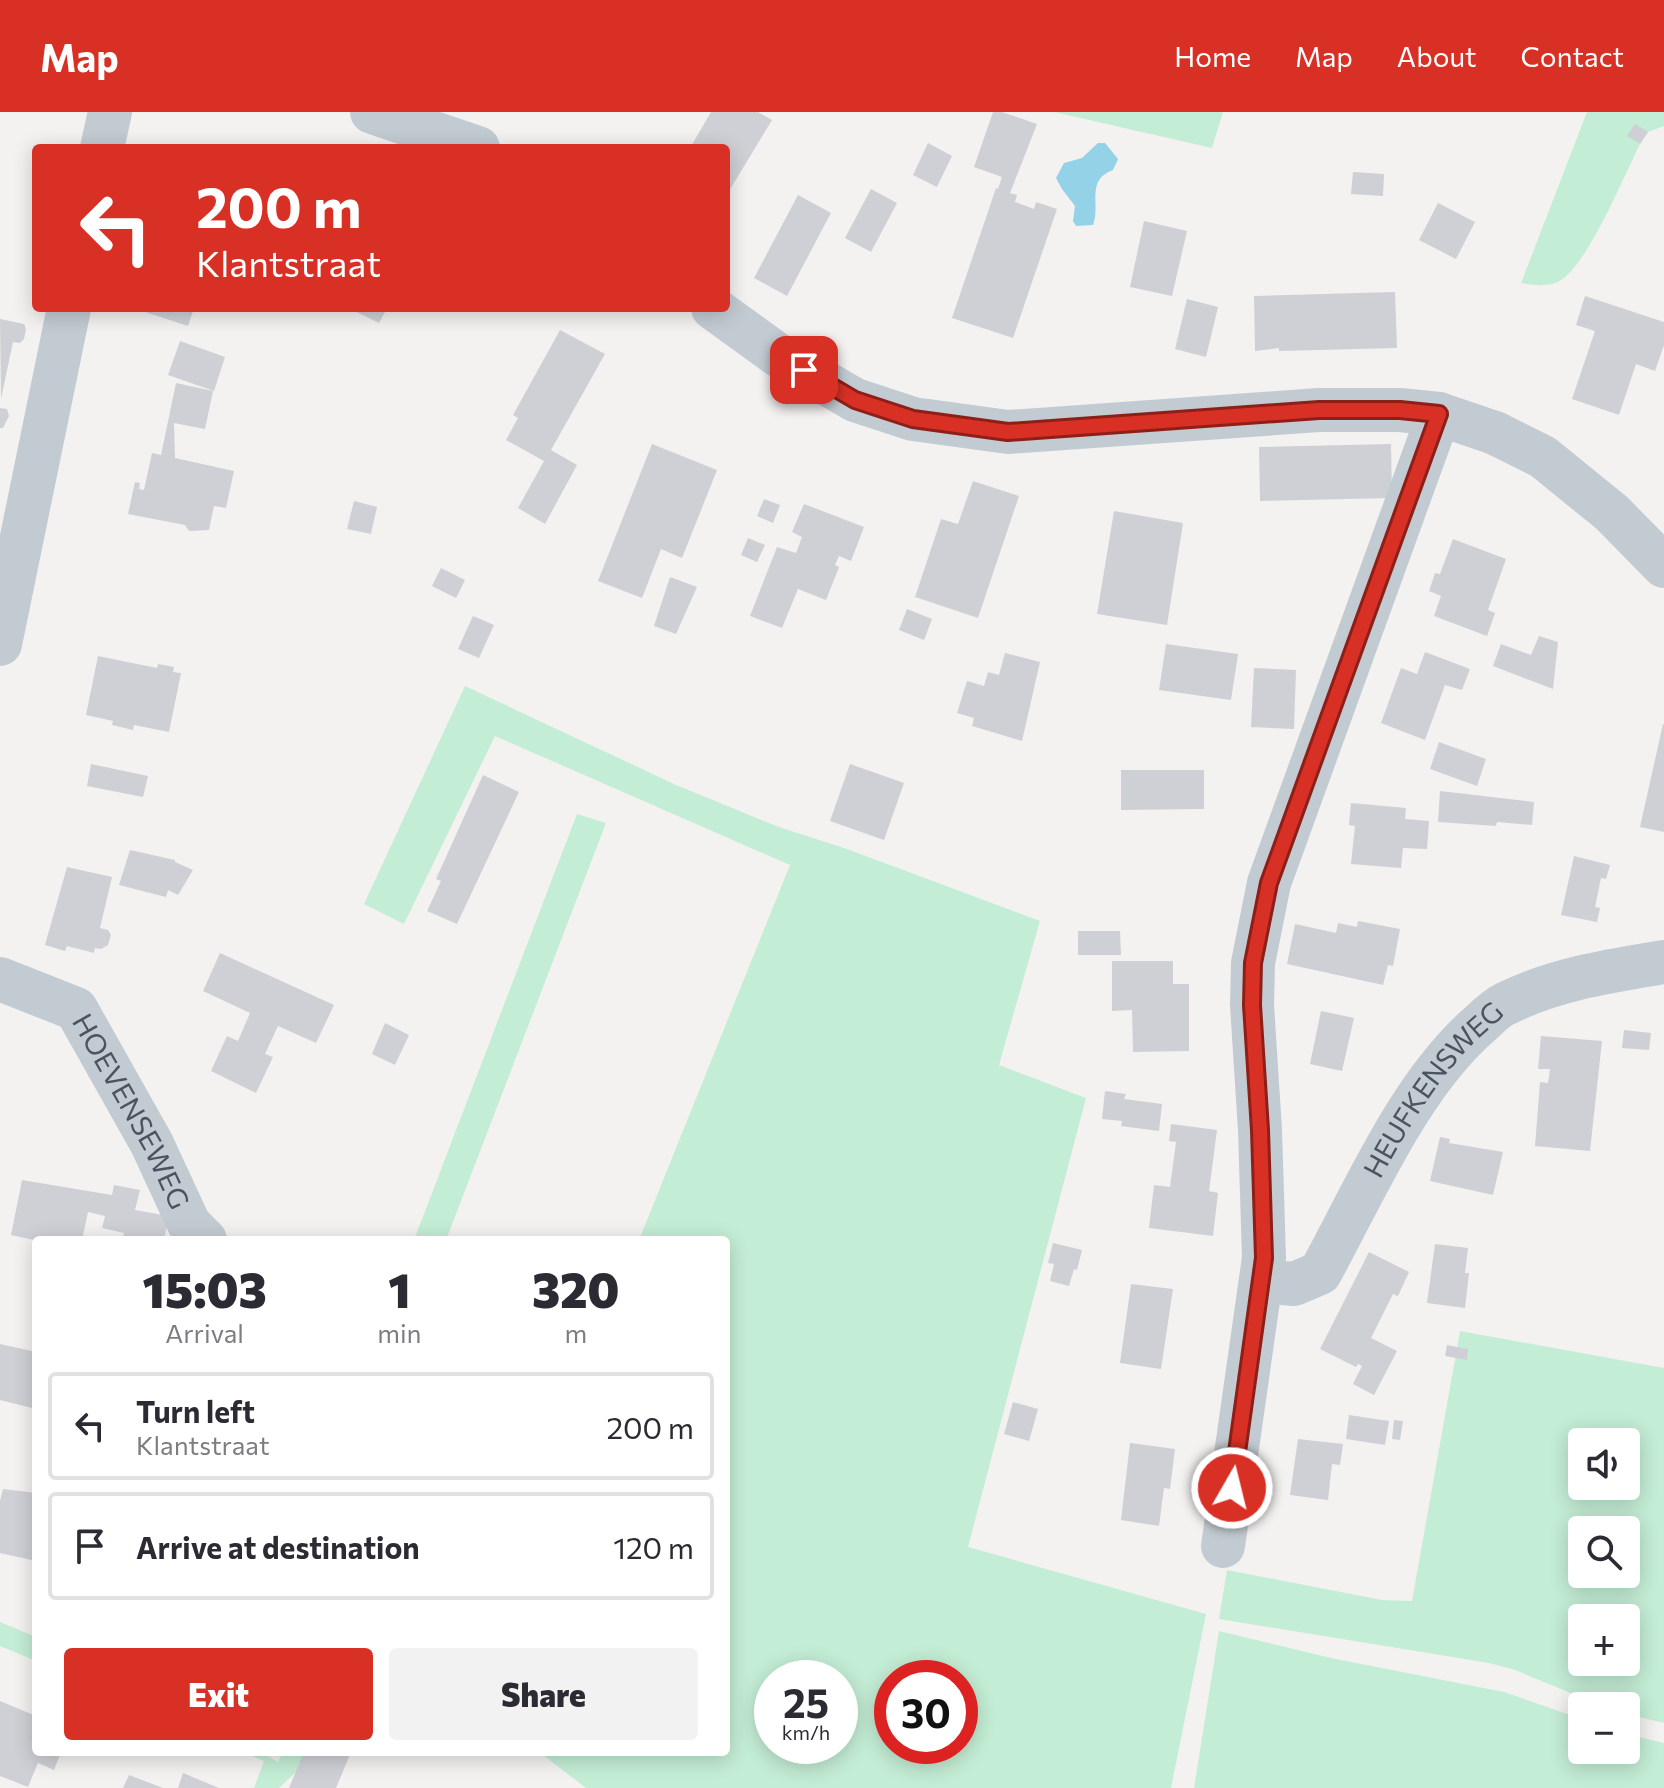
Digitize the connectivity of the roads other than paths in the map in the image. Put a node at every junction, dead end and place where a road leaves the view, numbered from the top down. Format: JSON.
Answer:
{"nodes":[{"id":1,"x":110,"y":112,"type":"edge"},
{"id":2,"x":372,"y":112,"type":"edge"},
{"id":3,"x":103,"y":144,"type":"edge"},
{"id":4,"x":466,"y":144,"type":"edge"},
{"id":5,"x":68,"y":312,"type":"edge"},
{"id":6,"x":719,"y":312,"type":"edge"},
{"id":7,"x":1439,"y":414,"type":"junction"},
{"id":8,"x":1664,"y":566,"type":"edge"},
{"id":9,"x":0,"y":644,"type":"edge"},
{"id":10,"x":1664,"y":962,"type":"edge"},
{"id":11,"x":0,"y":979,"type":"edge"},
{"id":12,"x":201,"y":1236,"type":"edge"},
{"id":13,"x":1261,"y":1281,"type":"junction"},
{"id":14,"x":1223,"y":1546,"type":"dead end"}],
"edges":[{"from":1,"to":3,"type":"street"},
{"from":2,"to":4,"type":"street"},
{"from":5,"to":9,"type":"street"},
{"from":6,"to":7,"type":"street"},
{"from":7,"to":8,"type":"street"},
{"from":7,"to":13,"type":"street"},
{"from":10,"to":13,"type":"street","name":"HEUFKENSWEG"},
{"from":11,"to":12,"type":"street","name":"HOEVENSEWEG"},
{"from":13,"to":14,"type":"street"}]}
